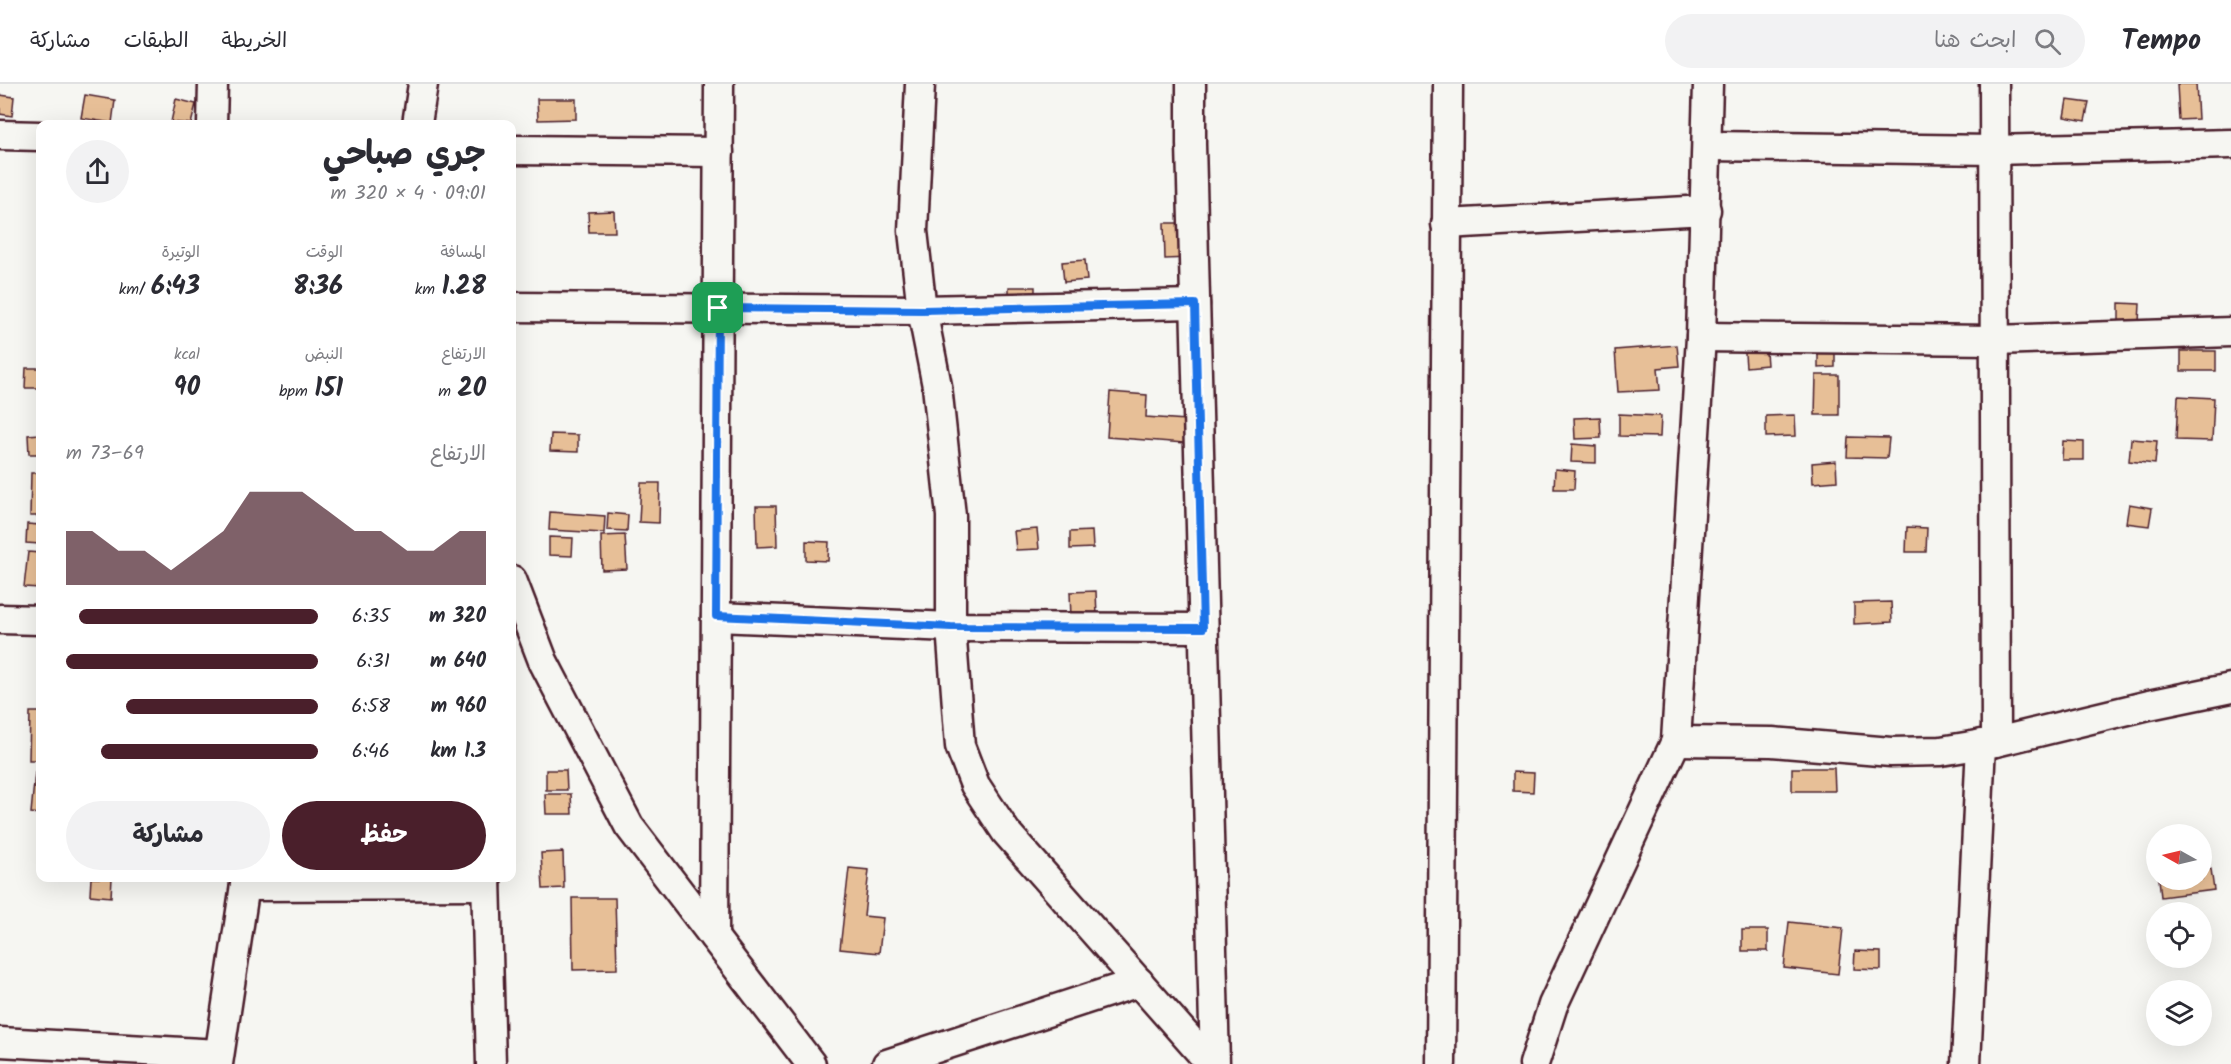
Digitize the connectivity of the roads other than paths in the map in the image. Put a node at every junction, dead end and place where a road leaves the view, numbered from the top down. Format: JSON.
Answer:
{"nodes":[{"id":1,"x":213,"y":84,"type":"edge"},
{"id":2,"x":423,"y":84,"type":"edge"},
{"id":3,"x":719,"y":84,"type":"edge"},
{"id":4,"x":920,"y":84,"type":"edge"},
{"id":5,"x":1191,"y":84,"type":"edge"},
{"id":6,"x":1448,"y":84,"type":"edge"},
{"id":7,"x":1708,"y":84,"type":"edge"},
{"id":8,"x":1994,"y":84,"type":"edge"},
{"id":9,"x":212,"y":120,"type":"edge"},
{"id":10,"x":418,"y":120,"type":"edge"},
{"id":11,"x":0,"y":135,"type":"edge"},
{"id":12,"x":36,"y":136,"type":"edge"},
{"id":13,"x":2231,"y":144,"type":"edge"},
{"id":14,"x":1707,"y":146,"type":"junction"},
{"id":15,"x":516,"y":150,"type":"edge"},
{"id":16,"x":1994,"y":150,"type":"junction"},
{"id":17,"x":719,"y":152,"type":"junction"},
{"id":18,"x":1706,"y":210,"type":"junction"},
{"id":19,"x":1446,"y":224,"type":"junction"},
{"id":20,"x":1195,"y":304,"type":"junction"},
{"id":21,"x":516,"y":307,"type":"edge"},
{"id":22,"x":718,"y":308,"type":"junction"},
{"id":23,"x":922,"y":310,"type":"junction"},
{"id":24,"x":2231,"y":332,"type":"edge"},
{"id":25,"x":1701,"y":337,"type":"junction"},
{"id":26,"x":1995,"y":340,"type":"junction"},
{"id":27,"x":516,"y":591,"type":"edge"},
{"id":28,"x":716,"y":616,"type":"junction"},
{"id":29,"x":0,"y":619,"type":"edge"},
{"id":30,"x":36,"y":620,"type":"edge"},
{"id":31,"x":951,"y":627,"type":"junction"},
{"id":32,"x":1203,"y":628,"type":"junction"},
{"id":33,"x":2231,"y":688,"type":"edge"},
{"id":34,"x":1676,"y":741,"type":"junction"},
{"id":35,"x":1988,"y":743,"type":"junction"},
{"id":36,"x":245,"y":882,"type":"edge"},
{"id":37,"x":486,"y":882,"type":"edge"},
{"id":38,"x":714,"y":937,"type":"junction"},
{"id":39,"x":1139,"y":982,"type":"junction"},
{"id":40,"x":0,"y":1042,"type":"edge"},
{"id":41,"x":219,"y":1059,"type":"edge"},
{"id":42,"x":491,"y":1064,"type":"edge"},
{"id":43,"x":811,"y":1064,"type":"edge"},
{"id":44,"x":887,"y":1064,"type":"edge"},
{"id":45,"x":1213,"y":1064,"type":"edge"},
{"id":46,"x":1441,"y":1064,"type":"edge"},
{"id":47,"x":1534,"y":1064,"type":"edge"},
{"id":48,"x":1966,"y":1064,"type":"edge"}],
"edges":[{"from":1,"to":9,"type":"street"},
{"from":2,"to":10,"type":"street"},
{"from":3,"to":17,"type":"street"},
{"from":4,"to":23,"type":"street"},
{"from":5,"to":20,"type":"street"},
{"from":6,"to":19,"type":"street"},
{"from":7,"to":14,"type":"street"},
{"from":8,"to":16,"type":"street"},
{"from":11,"to":12,"type":"street"},
{"from":13,"to":16,"type":"street"},
{"from":14,"to":16,"type":"street"},
{"from":14,"to":18,"type":"street"},
{"from":15,"to":17,"type":"street"},
{"from":16,"to":26,"type":"street"},
{"from":17,"to":22,"type":"street"},
{"from":18,"to":19,"type":"street"},
{"from":18,"to":25,"type":"street"},
{"from":19,"to":46,"type":"street"},
{"from":20,"to":23,"type":"street"},
{"from":20,"to":32,"type":"street"},
{"from":21,"to":22,"type":"street"},
{"from":22,"to":23,"type":"street"},
{"from":22,"to":28,"type":"street"},
{"from":23,"to":31,"type":"street"},
{"from":24,"to":26,"type":"street"},
{"from":25,"to":26,"type":"street"},
{"from":25,"to":34,"type":"street"},
{"from":26,"to":35,"type":"street"},
{"from":27,"to":38,"type":"street"},
{"from":28,"to":31,"type":"street"},
{"from":28,"to":38,"type":"street"},
{"from":29,"to":30,"type":"street"},
{"from":31,"to":32,"type":"street"},
{"from":31,"to":39,"type":"street"},
{"from":32,"to":45,"type":"street"},
{"from":33,"to":35,"type":"street"},
{"from":34,"to":35,"type":"street"},
{"from":34,"to":47,"type":"street"},
{"from":35,"to":48,"type":"street"},
{"from":36,"to":41,"type":"street"},
{"from":37,"to":42,"type":"street"},
{"from":38,"to":43,"type":"street"},
{"from":39,"to":44,"type":"street"},
{"from":39,"to":45,"type":"street"},
{"from":40,"to":41,"type":"street"}]}
